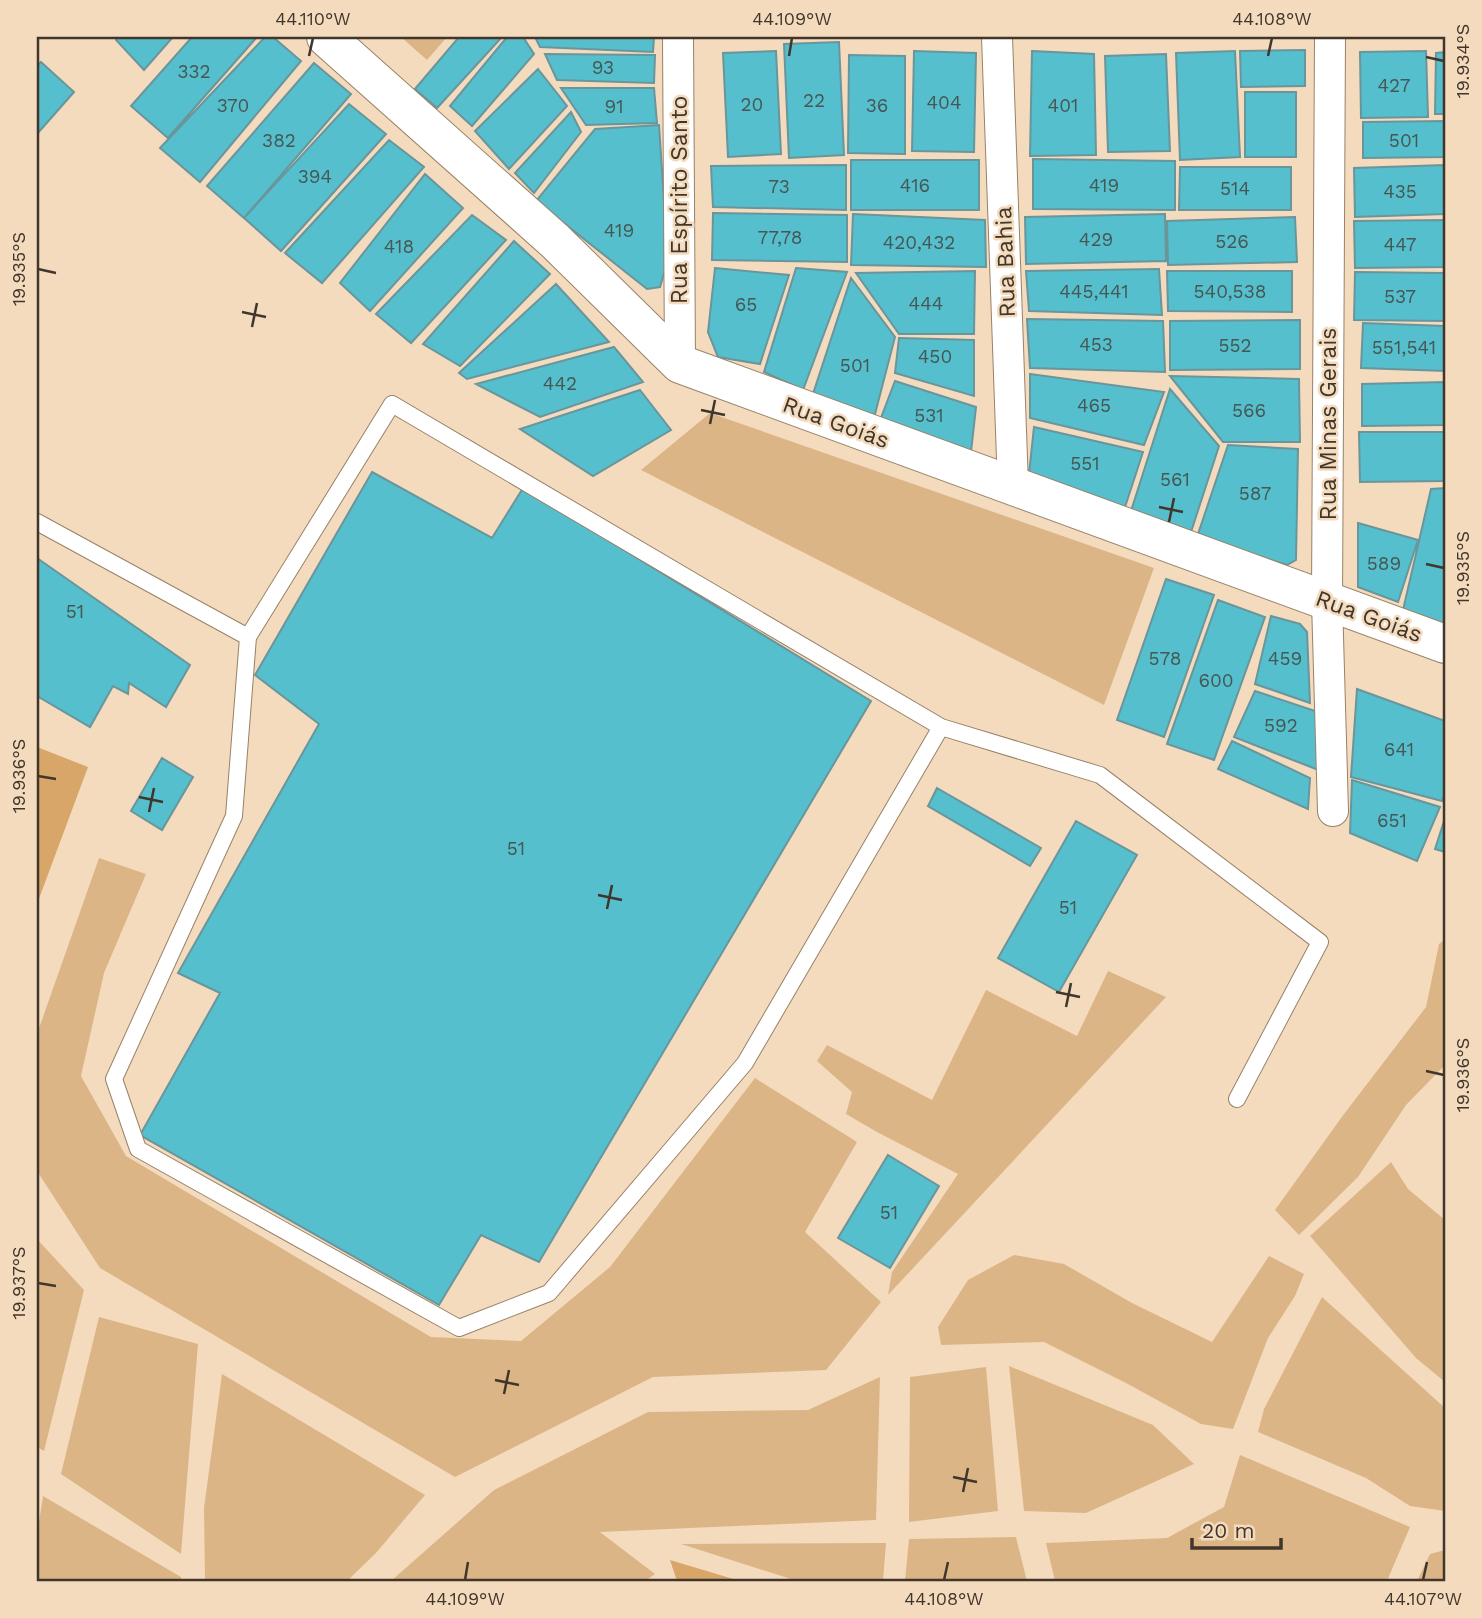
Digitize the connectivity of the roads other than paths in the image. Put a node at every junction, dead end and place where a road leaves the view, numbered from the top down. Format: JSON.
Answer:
{"nodes":[{"id":1,"x":326,"y":37,"type":"edge"},
{"id":2,"x":678,"y":37,"type":"edge"},
{"id":3,"x":997,"y":37,"type":"edge"},
{"id":4,"x":1330,"y":37,"type":"edge"},
{"id":5,"x":680,"y":364,"type":"junction"},
{"id":6,"x":1013,"y":487,"type":"junction"},
{"id":7,"x":37,"y":522,"type":"edge"},
{"id":8,"x":1327,"y":601,"type":"junction"},
{"id":9,"x":248,"y":637,"type":"junction"},
{"id":10,"x":1445,"y":644,"type":"edge"},
{"id":11,"x":941,"y":727,"type":"junction"},
{"id":12,"x":1333,"y":811,"type":"dead end"},
{"id":13,"x":1237,"y":1098,"type":"dead end"}],
"edges":[{"from":1,"to":5,"type":"street","name":"Rua Goiás"},
{"from":2,"to":5,"type":"street","name":"Rua Espírito Santo"},
{"from":3,"to":6,"type":"street","name":"Rua Bahia"},
{"from":4,"to":8,"type":"street","name":"Rua Minas Gerais"},
{"from":5,"to":6,"type":"street","name":"Rua Goiás"},
{"from":6,"to":8,"type":"street","name":"Rua Goiás"},
{"from":7,"to":9,"type":"lane"},
{"from":8,"to":10,"type":"street","name":"Rua Goiás"},
{"from":8,"to":12,"type":"street","name":"Rua Minas Gerais"},
{"from":9,"to":11,"type":"lane"},
{"from":9,"to":11,"type":"lane"},
{"from":11,"to":13,"type":"lane"}]}
